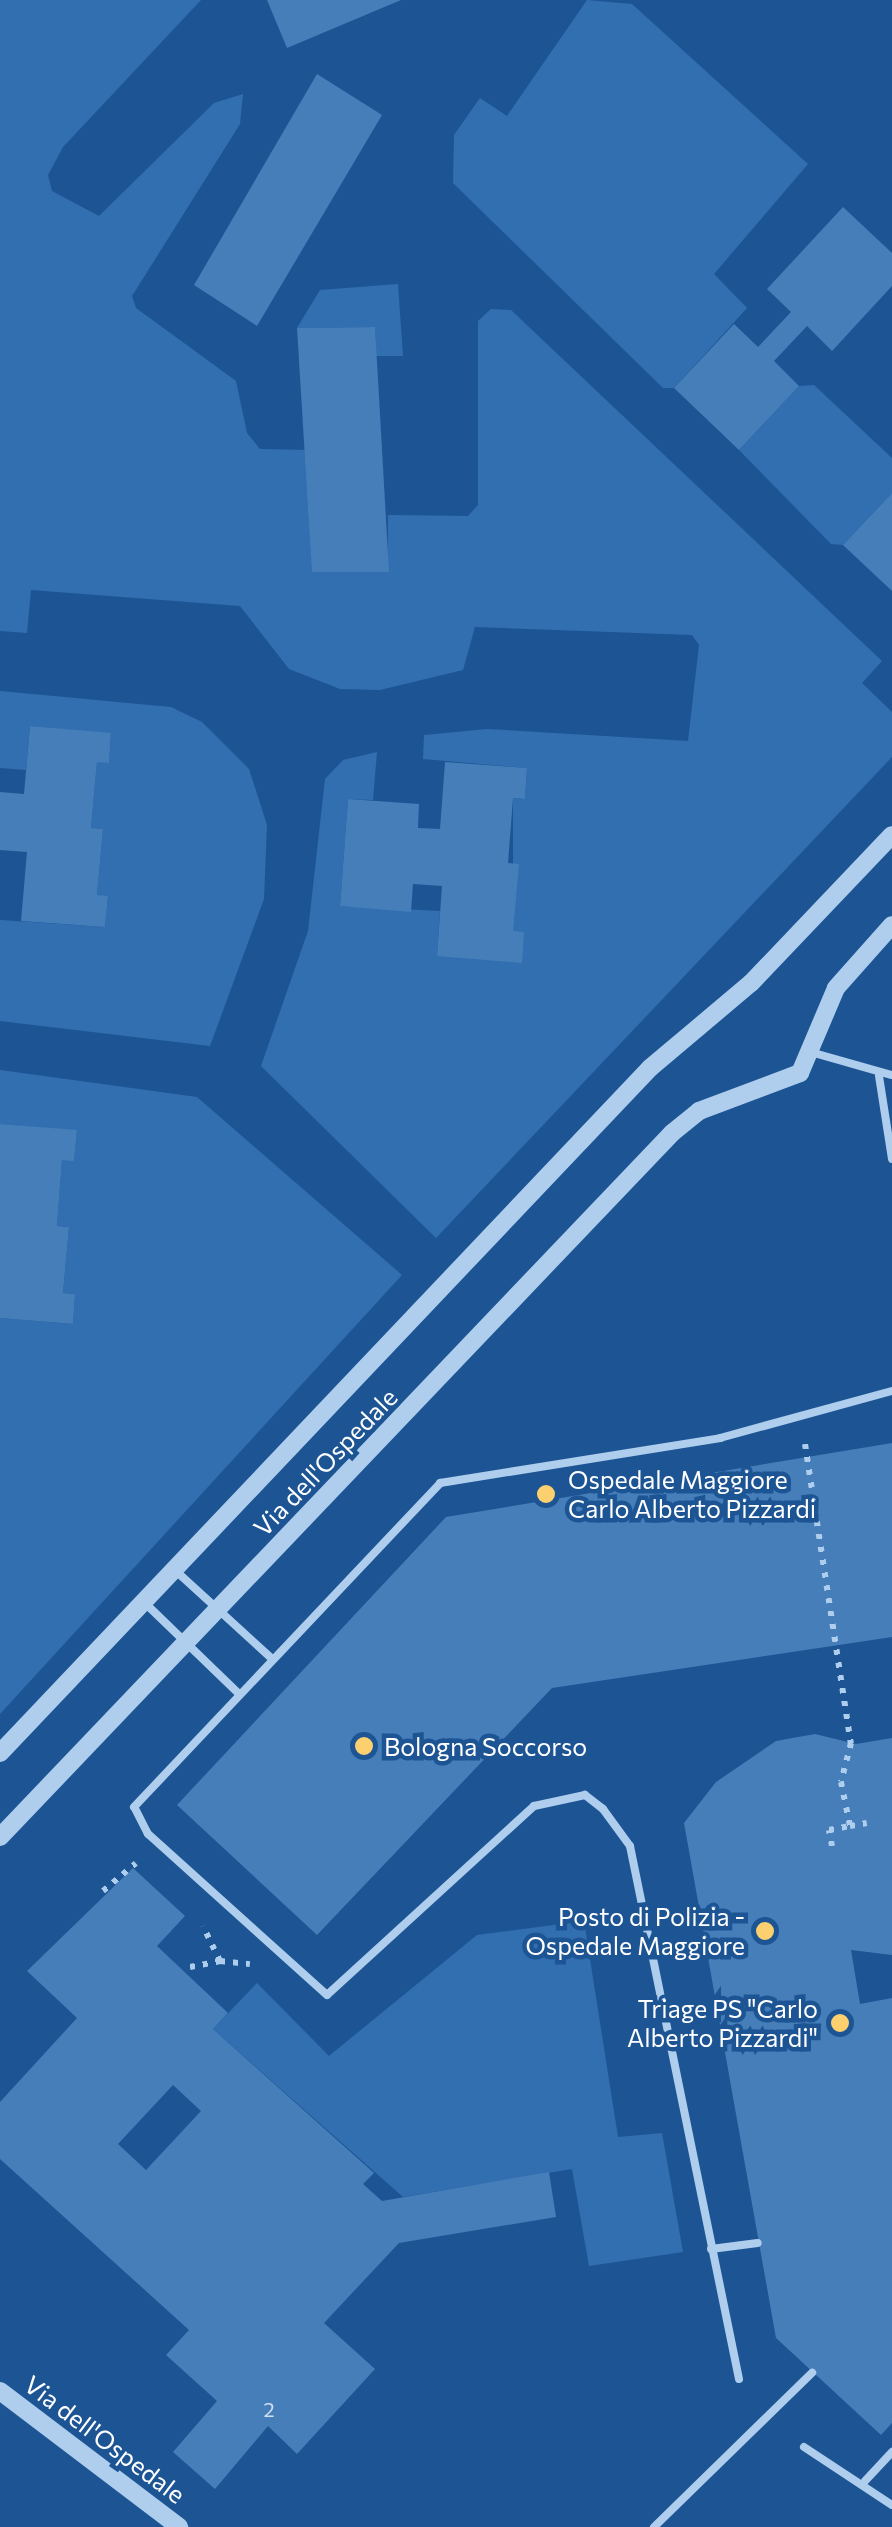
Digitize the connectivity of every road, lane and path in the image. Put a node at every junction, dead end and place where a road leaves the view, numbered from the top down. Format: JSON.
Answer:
{"nodes":[{"id":1,"x":892,"y":835,"type":"edge"},
{"id":2,"x":892,"y":924,"type":"edge"},
{"id":3,"x":814,"y":1053,"type":"junction"},
{"id":4,"x":892,"y":1075,"type":"edge"},
{"id":5,"x":880,"y":1076,"type":"junction"},
{"id":6,"x":892,"y":1160,"type":"edge"},
{"id":7,"x":892,"y":1391,"type":"edge"},
{"id":8,"x":791,"y":1444,"type":"dead end"},
{"id":9,"x":177,"y":1572,"type":"junction"},
{"id":10,"x":147,"y":1605,"type":"junction"},
{"id":11,"x":219,"y":1610,"type":"junction"},
{"id":12,"x":186,"y":1644,"type":"junction"},
{"id":13,"x":270,"y":1657,"type":"junction"},
{"id":14,"x":237,"y":1692,"type":"junction"},
{"id":15,"x":0,"y":1753,"type":"edge"},
{"id":16,"x":866,"y":1823,"type":"dead end"},
{"id":17,"x":850,"y":1826,"type":"junction"},
{"id":18,"x":0,"y":1837,"type":"edge"},
{"id":19,"x":832,"y":1846,"type":"dead end"},
{"id":20,"x":149,"y":1876,"type":"dead end"},
{"id":21,"x":102,"y":1891,"type":"dead end"},
{"id":22,"x":192,"y":1916,"type":"dead end"},
{"id":23,"x":220,"y":1961,"type":"junction"},
{"id":24,"x":190,"y":1966,"type":"dead end"},
{"id":25,"x":242,"y":1970,"type":"dead end"},
{"id":26,"x":758,"y":2242,"type":"dead end"},
{"id":27,"x":712,"y":2249,"type":"junction"},
{"id":28,"x":812,"y":2373,"type":"dead end"},
{"id":29,"x":740,"y":2379,"type":"dead end"},
{"id":30,"x":0,"y":2390,"type":"edge"},
{"id":31,"x":804,"y":2448,"type":"dead end"},
{"id":32,"x":892,"y":2452,"type":"edge"},
{"id":33,"x":865,"y":2481,"type":"junction"},
{"id":34,"x":892,"y":2505,"type":"edge"},
{"id":35,"x":179,"y":2527,"type":"edge"},
{"id":36,"x":654,"y":2527,"type":"edge"}],
"edges":[{"from":1,"to":9,"type":"street","name":"Via dell'Ospedale"},
{"from":2,"to":3,"type":"street"},
{"from":3,"to":5,"type":"lane"},
{"from":3,"to":11,"type":"street","name":"Via dell'Ospedale"},
{"from":4,"to":5,"type":"lane"},
{"from":5,"to":6,"type":"lane"},
{"from":7,"to":13,"type":"lane"},
{"from":8,"to":17,"type":"path"},
{"from":9,"to":10,"type":"street","name":"Via dell'Ospedale"},
{"from":9,"to":11,"type":"lane"},
{"from":10,"to":12,"type":"lane"},
{"from":10,"to":15,"type":"street","name":"Via dell'Ospedale"},
{"from":11,"to":12,"type":"street","name":"Via dell'Ospedale"},
{"from":11,"to":13,"type":"lane"},
{"from":12,"to":14,"type":"lane"},
{"from":12,"to":18,"type":"street","name":"Via dell'Ospedale"},
{"from":13,"to":14,"type":"lane"},
{"from":14,"to":27,"type":"lane"},
{"from":16,"to":17,"type":"path"},
{"from":17,"to":19,"type":"path"},
{"from":20,"to":21,"type":"path"},
{"from":22,"to":23,"type":"path"},
{"from":23,"to":24,"type":"path"},
{"from":23,"to":25,"type":"path"},
{"from":26,"to":27,"type":"lane"},
{"from":27,"to":29,"type":"lane"},
{"from":28,"to":36,"type":"lane","bridge":true},
{"from":30,"to":35,"type":"street","name":"Via dell'Ospedale"},
{"from":31,"to":33,"type":"lane"},
{"from":32,"to":33,"type":"lane"},
{"from":33,"to":34,"type":"lane"}]}
